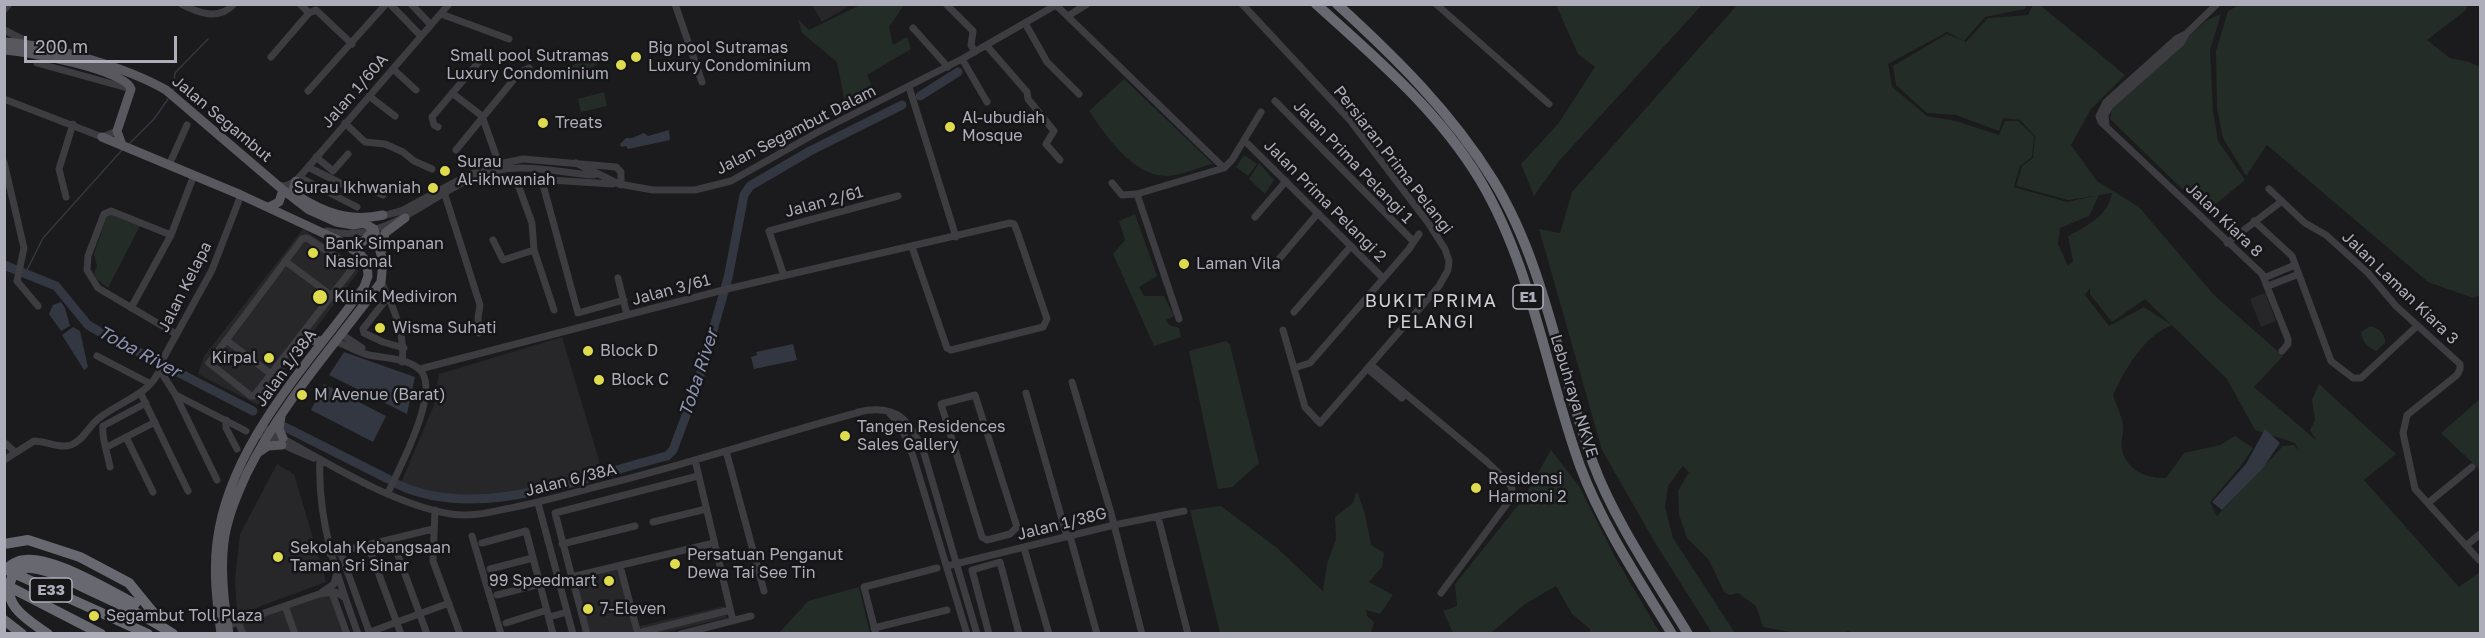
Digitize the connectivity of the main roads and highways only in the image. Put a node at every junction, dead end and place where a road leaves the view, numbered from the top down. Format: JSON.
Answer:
{"nodes":[{"id":1,"x":1316,"y":4,"type":"edge"},
{"id":2,"x":1337,"y":4,"type":"edge"},
{"id":3,"x":25,"y":39,"type":"junction"},
{"id":4,"x":4,"y":40,"type":"edge"},
{"id":5,"x":4,"y":50,"type":"edge"},
{"id":6,"x":4,"y":55,"type":"edge"},
{"id":7,"x":34,"y":61,"type":"junction"},
{"id":8,"x":111,"y":70,"type":"junction"},
{"id":9,"x":134,"y":73,"type":"junction"},
{"id":10,"x":122,"y":79,"type":"junction"},
{"id":11,"x":148,"y":79,"type":"junction"},
{"id":12,"x":131,"y":88,"type":"junction"},
{"id":13,"x":102,"y":137,"type":"road end"},
{"id":14,"x":123,"y":145,"type":"junction"},
{"id":15,"x":297,"y":179,"type":"road end"},
{"id":16,"x":280,"y":188,"type":"junction"},
{"id":17,"x":268,"y":207,"type":"junction"},
{"id":18,"x":383,"y":215,"type":"road end"},
{"id":19,"x":405,"y":218,"type":"road end"},
{"id":20,"x":374,"y":229,"type":"junction"},
{"id":21,"x":346,"y":245,"type":"junction"},
{"id":22,"x":382,"y":251,"type":"junction"},
{"id":23,"x":344,"y":328,"type":"junction"},
{"id":24,"x":305,"y":338,"type":"road end"},
{"id":25,"x":319,"y":348,"type":"junction"},
{"id":26,"x":308,"y":377,"type":"junction"},
{"id":27,"x":283,"y":411,"type":"junction"},
{"id":28,"x":264,"y":432,"type":"junction"},
{"id":29,"x":258,"y":453,"type":"junction"},
{"id":30,"x":4,"y":544,"type":"edge"},
{"id":31,"x":4,"y":570,"type":"edge"},
{"id":32,"x":4,"y":584,"type":"edge"},
{"id":33,"x":152,"y":617,"type":"junction"},
{"id":34,"x":4,"y":621,"type":"edge"},
{"id":35,"x":226,"y":631,"type":"edge"},
{"id":36,"x":12,"y":633,"type":"edge"},
{"id":37,"x":22,"y":633,"type":"edge"},
{"id":38,"x":48,"y":633,"type":"edge"},
{"id":39,"x":101,"y":633,"type":"edge"},
{"id":40,"x":148,"y":633,"type":"edge"},
{"id":41,"x":175,"y":633,"type":"edge"},
{"id":42,"x":1672,"y":633,"type":"edge"},
{"id":43,"x":1688,"y":633,"type":"edge"}],
"edges":[{"from":1,"to":42,"type":"highway","name":"Lebuhraya NKVE","number":"E1"},
{"from":2,"to":43,"type":"highway","name":"Lebuhraya NKVE","number":"E1"},
{"from":3,"to":4,"type":"main road"},
{"from":3,"to":7,"type":"main road"},
{"from":3,"to":9,"type":"main road"},
{"from":4,"to":8,"type":"main road","name":"Jalan Segambut"},
{"from":5,"to":8,"type":"main road","name":"Jalan Segambut"},
{"from":6,"to":7,"type":"main road"},
{"from":7,"to":10,"type":"main road"},
{"from":8,"to":9,"type":"main road","name":"Jalan Segambut"},
{"from":8,"to":10,"type":"main road","name":"Jalan Segambut"},
{"from":9,"to":11,"type":"main road","name":"Jalan Segambut"},
{"from":10,"to":12,"type":"main road","name":"Jalan Segambut"},
{"from":11,"to":12,"type":"main road"},
{"from":11,"to":16,"type":"main road","name":"Jalan Segambut"},
{"from":12,"to":14,"type":"main road"},
{"from":13,"to":14,"type":"main road"},
{"from":14,"to":17,"type":"main road"},
{"from":15,"to":18,"type":"main road"},
{"from":16,"to":17,"type":"main road"},
{"from":16,"to":20,"type":"main road","name":"Jalan Segambut"},
{"from":17,"to":21,"type":"main road","name":"Jalan 1/38A"},
{"from":19,"to":22,"type":"main road"},
{"from":20,"to":21,"type":"main road"},
{"from":20,"to":22,"type":"main road"},
{"from":21,"to":25,"type":"main road","name":"Jalan 1/38A"},
{"from":22,"to":23,"type":"main road","name":"Jalan 1/38A"},
{"from":23,"to":25,"type":"main road"},
{"from":23,"to":26,"type":"main road","name":"Jalan 1/38A"},
{"from":24,"to":25,"type":"main road"},
{"from":25,"to":26,"type":"main road"},
{"from":25,"to":28,"type":"main road","name":"Jalan 1/38A"},
{"from":26,"to":27,"type":"main road","name":"Jalan 1/38A"},
{"from":27,"to":28,"type":"main road","name":"Jalan 1/38A"},
{"from":27,"to":29,"type":"main road"},
{"from":28,"to":29,"type":"main road"},
{"from":28,"to":35,"type":"main road"},
{"from":29,"to":35,"type":"main road"},
{"from":30,"to":33,"type":"highway"},
{"from":31,"to":33,"type":"highway"},
{"from":31,"to":40,"type":"highway","number":"E33"},
{"from":32,"to":39,"type":"highway","number":"E33"},
{"from":33,"to":38,"type":"highway"},
{"from":33,"to":41,"type":"highway"},
{"from":34,"to":36,"type":"highway"},
{"from":34,"to":37,"type":"highway"}]}
